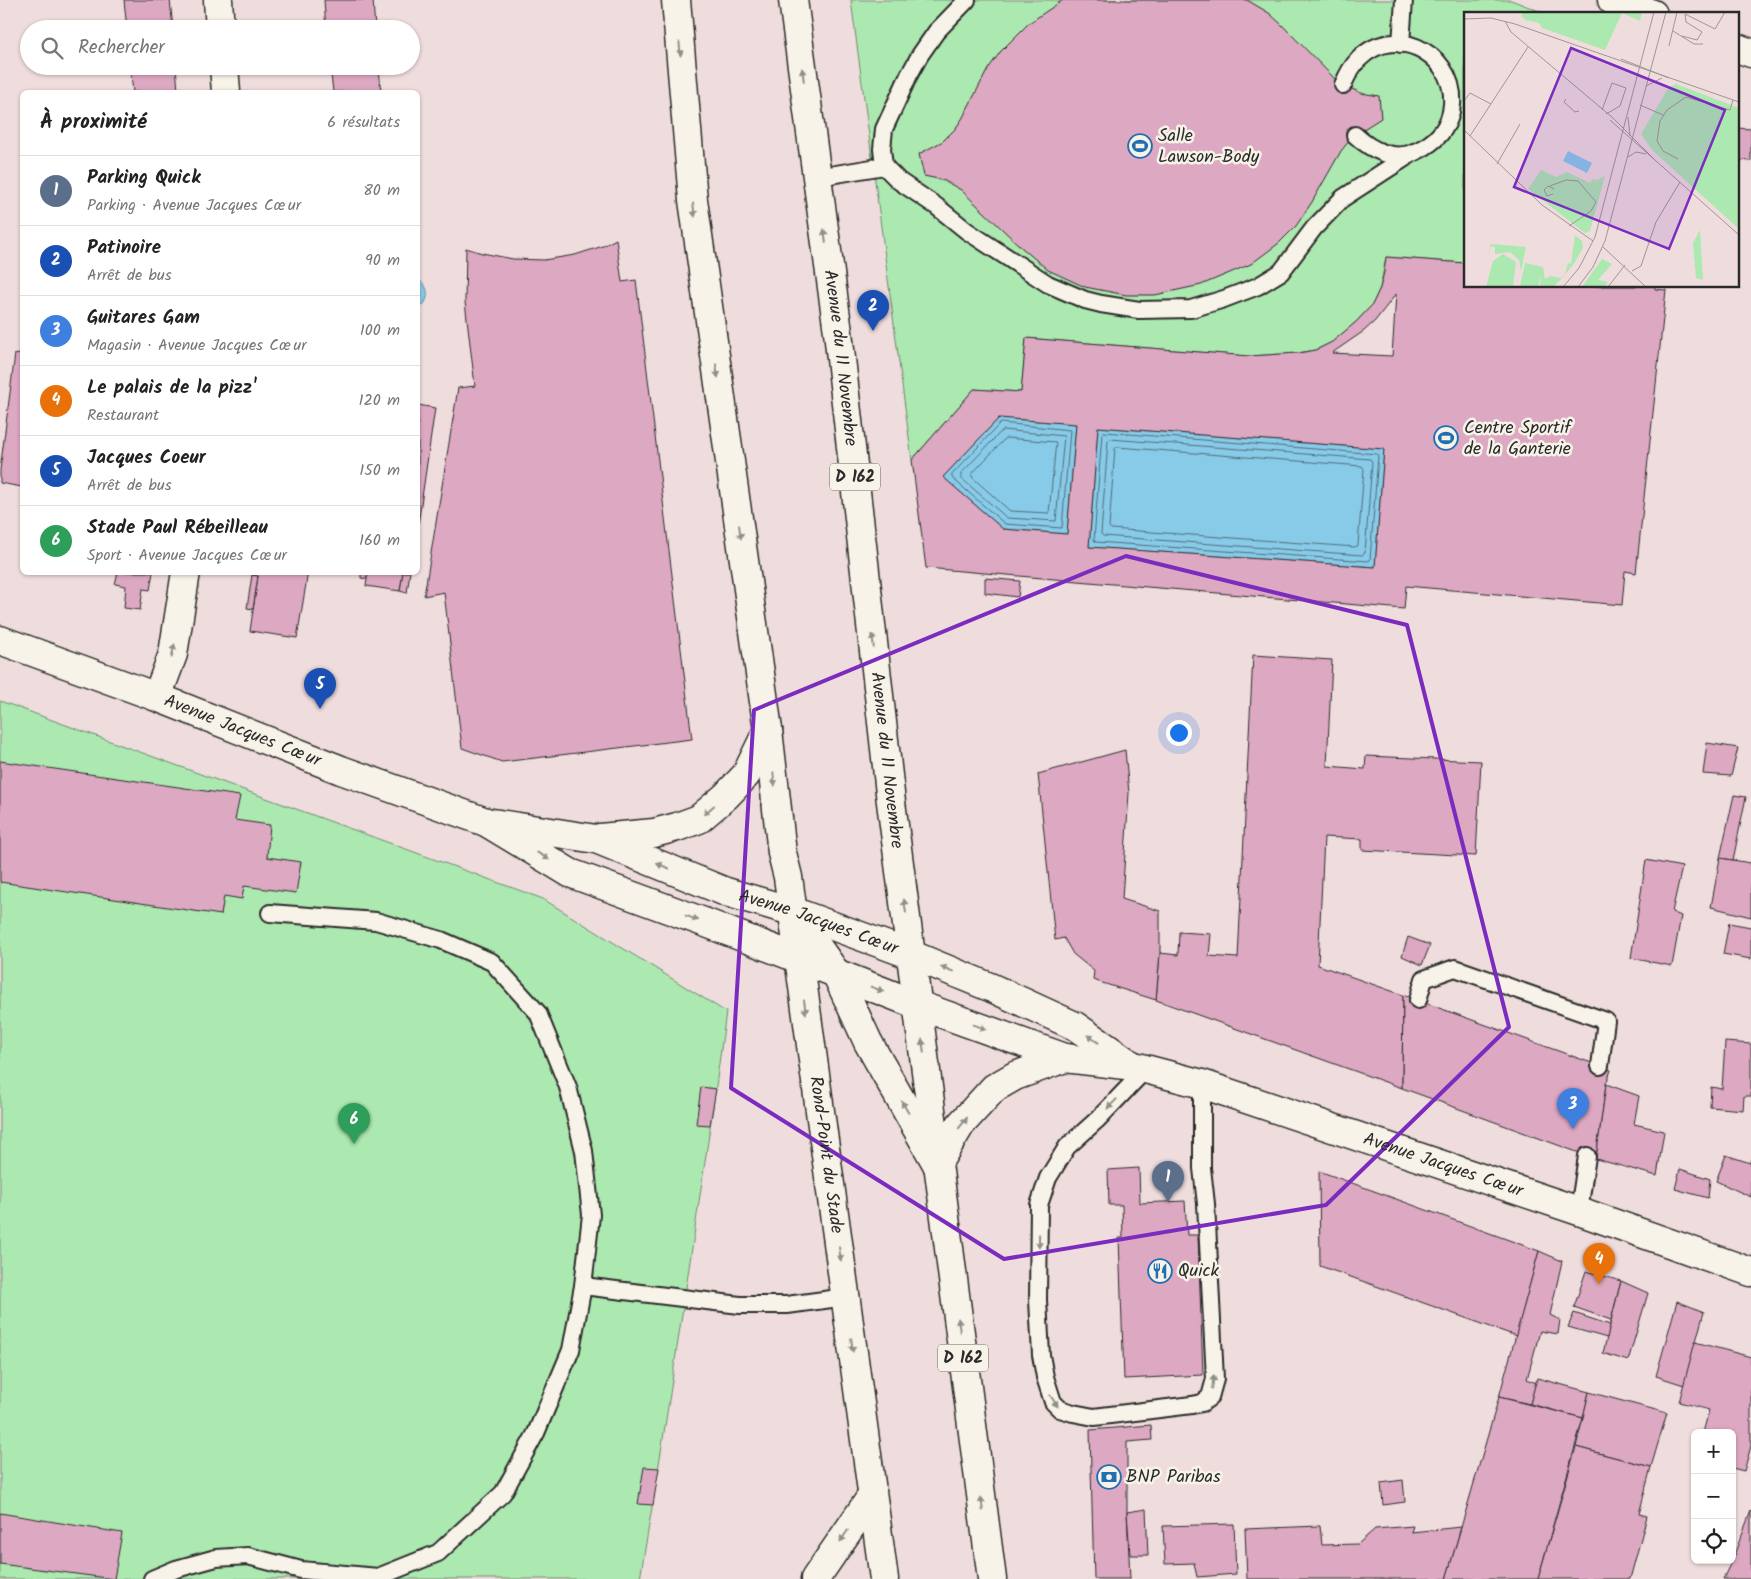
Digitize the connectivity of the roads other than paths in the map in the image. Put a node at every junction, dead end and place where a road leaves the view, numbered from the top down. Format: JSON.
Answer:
{"nodes":[{"id":1,"x":218,"y":0,"type":"edge"},
{"id":2,"x":676,"y":0,"type":"edge"},
{"id":3,"x":793,"y":0,"type":"edge"},
{"id":4,"x":967,"y":0,"type":"edge"},
{"id":5,"x":1404,"y":0,"type":"edge"},
{"id":6,"x":1612,"y":0,"type":"edge"},
{"id":7,"x":1647,"y":12,"type":"edge"},
{"id":8,"x":219,"y":20,"type":"edge"},
{"id":9,"x":1401,"y":44,"type":"junction"},
{"id":10,"x":1738,"y":48,"type":"edge"},
{"id":11,"x":1751,"y":53,"type":"edge"},
{"id":12,"x":225,"y":75,"type":"edge"},
{"id":13,"x":1343,"y":85,"type":"dead end"},
{"id":14,"x":226,"y":90,"type":"edge"},
{"id":15,"x":1355,"y":135,"type":"dead end"},
{"id":16,"x":1414,"y":152,"type":"junction"},
{"id":17,"x":884,"y":166,"type":"junction"},
{"id":18,"x":818,"y":177,"type":"junction"},
{"id":19,"x":186,"y":575,"type":"edge"},
{"id":20,"x":0,"y":640,"type":"edge"},
{"id":21,"x":157,"y":697,"type":"junction"},
{"id":22,"x":768,"y":730,"type":"junction"},
{"id":23,"x":486,"y":822,"type":"junction"},
{"id":24,"x":596,"y":839,"type":"junction"},
{"id":25,"x":792,"y":911,"type":"junction"},
{"id":26,"x":270,"y":914,"type":"dead end"},
{"id":27,"x":912,"y":955,"type":"junction"},
{"id":28,"x":798,"y":958,"type":"junction"},
{"id":29,"x":836,"y":974,"type":"junction"},
{"id":30,"x":1418,"y":1000,"type":"dead end"},
{"id":31,"x":918,"y":1005,"type":"junction"},
{"id":32,"x":1065,"y":1058,"type":"junction"},
{"id":33,"x":1600,"y":1066,"type":"dead end"},
{"id":34,"x":1140,"y":1068,"type":"junction"},
{"id":35,"x":1202,"y":1084,"type":"junction"},
{"id":36,"x":1587,"y":1156,"type":"dead end"},
{"id":37,"x":938,"y":1164,"type":"junction"},
{"id":38,"x":1580,"y":1211,"type":"junction"},
{"id":39,"x":1751,"y":1272,"type":"edge"},
{"id":40,"x":583,"y":1286,"type":"junction"},
{"id":41,"x":846,"y":1297,"type":"junction"},
{"id":42,"x":872,"y":1496,"type":"junction"},
{"id":43,"x":152,"y":1579,"type":"edge"},
{"id":44,"x":815,"y":1579,"type":"edge"},
{"id":45,"x":884,"y":1579,"type":"edge"},
{"id":46,"x":992,"y":1579,"type":"edge"}],
"edges":[{"from":1,"to":8,"type":"main road"},
{"from":2,"to":22,"type":"main road","one_way":true},
{"from":18,"to":3,"type":"main road","name":"Avenue du 11 Novembre","number":"D 162","one_way":true},
{"from":4,"to":17,"type":"lane"},
{"from":5,"to":9,"type":"lane"},
{"from":6,"to":7,"type":"main road"},
{"from":9,"to":13,"type":"lane"},
{"from":9,"to":16,"type":"lane"},
{"from":10,"to":11,"type":"main road"},
{"from":12,"to":14,"type":"main road"},
{"from":15,"to":16,"type":"lane"},
{"from":16,"to":17,"type":"lane"},
{"from":17,"to":18,"type":"lane"},
{"from":27,"to":18,"type":"main road","name":"Avenue du 11 Novembre","number":"D 162","one_way":true},
{"from":21,"to":19,"type":"main road","one_way":true},
{"from":20,"to":21,"type":"main road","name":"Avenue Jacques Cœur"},
{"from":21,"to":23,"type":"main road","name":"Avenue Jacques Cœur"},
{"from":22,"to":24,"type":"main road","one_way":true},
{"from":22,"to":25,"type":"main road","name":"Rond-Point du Stade","one_way":true},
{"from":23,"to":24,"type":"main road","name":"Avenue Jacques Cœur"},
{"from":23,"to":28,"type":"main road","name":"Avenue Jacques Cœur","one_way":true},
{"from":25,"to":24,"type":"main road","name":"Avenue Jacques Cœur","one_way":true},
{"from":25,"to":27,"type":"main road","name":"Avenue Jacques Cœur"},
{"from":25,"to":28,"type":"main road","name":"Rond-Point du Stade"},
{"from":25,"to":29,"type":"main road"},
{"from":26,"to":40,"type":"lane"},
{"from":27,"to":31,"type":"main road","number":"D 162"},
{"from":34,"to":27,"type":"main road","name":"Avenue Jacques Cœur","one_way":true},
{"from":28,"to":29,"type":"main road","name":"Avenue Jacques Cœur"},
{"from":28,"to":41,"type":"main road","name":"Rond-Point du Stade","one_way":true},
{"from":29,"to":31,"type":"main road","name":"Avenue Jacques Cœur","one_way":true},
{"from":37,"to":29,"type":"main road","one_way":true},
{"from":30,"to":33,"type":"lane"},
{"from":31,"to":32,"type":"main road","name":"Avenue Jacques Cœur","one_way":true},
{"from":37,"to":31,"type":"main road","number":"D 162","one_way":true},
{"from":32,"to":34,"type":"main road","name":"Avenue Jacques Cœur"},
{"from":37,"to":32,"type":"main road","one_way":true},
{"from":34,"to":35,"type":"main road","name":"Avenue Jacques Cœur"},
{"from":34,"to":35,"type":"lane","one_way":true},
{"from":35,"to":38,"type":"main road","name":"Avenue Jacques Cœur"},
{"from":36,"to":38,"type":"lane"},
{"from":46,"to":37,"type":"main road","number":"D 162","one_way":true},
{"from":38,"to":39,"type":"main road","name":"Avenue Jacques Cœur"},
{"from":40,"to":41,"type":"lane"},
{"from":40,"to":43,"type":"lane"},
{"from":41,"to":42,"type":"main road","name":"Rond-Point du Stade","one_way":true},
{"from":42,"to":44,"type":"main road","one_way":true},
{"from":42,"to":45,"type":"main road","name":"Rond-Point du Stade"}]}
